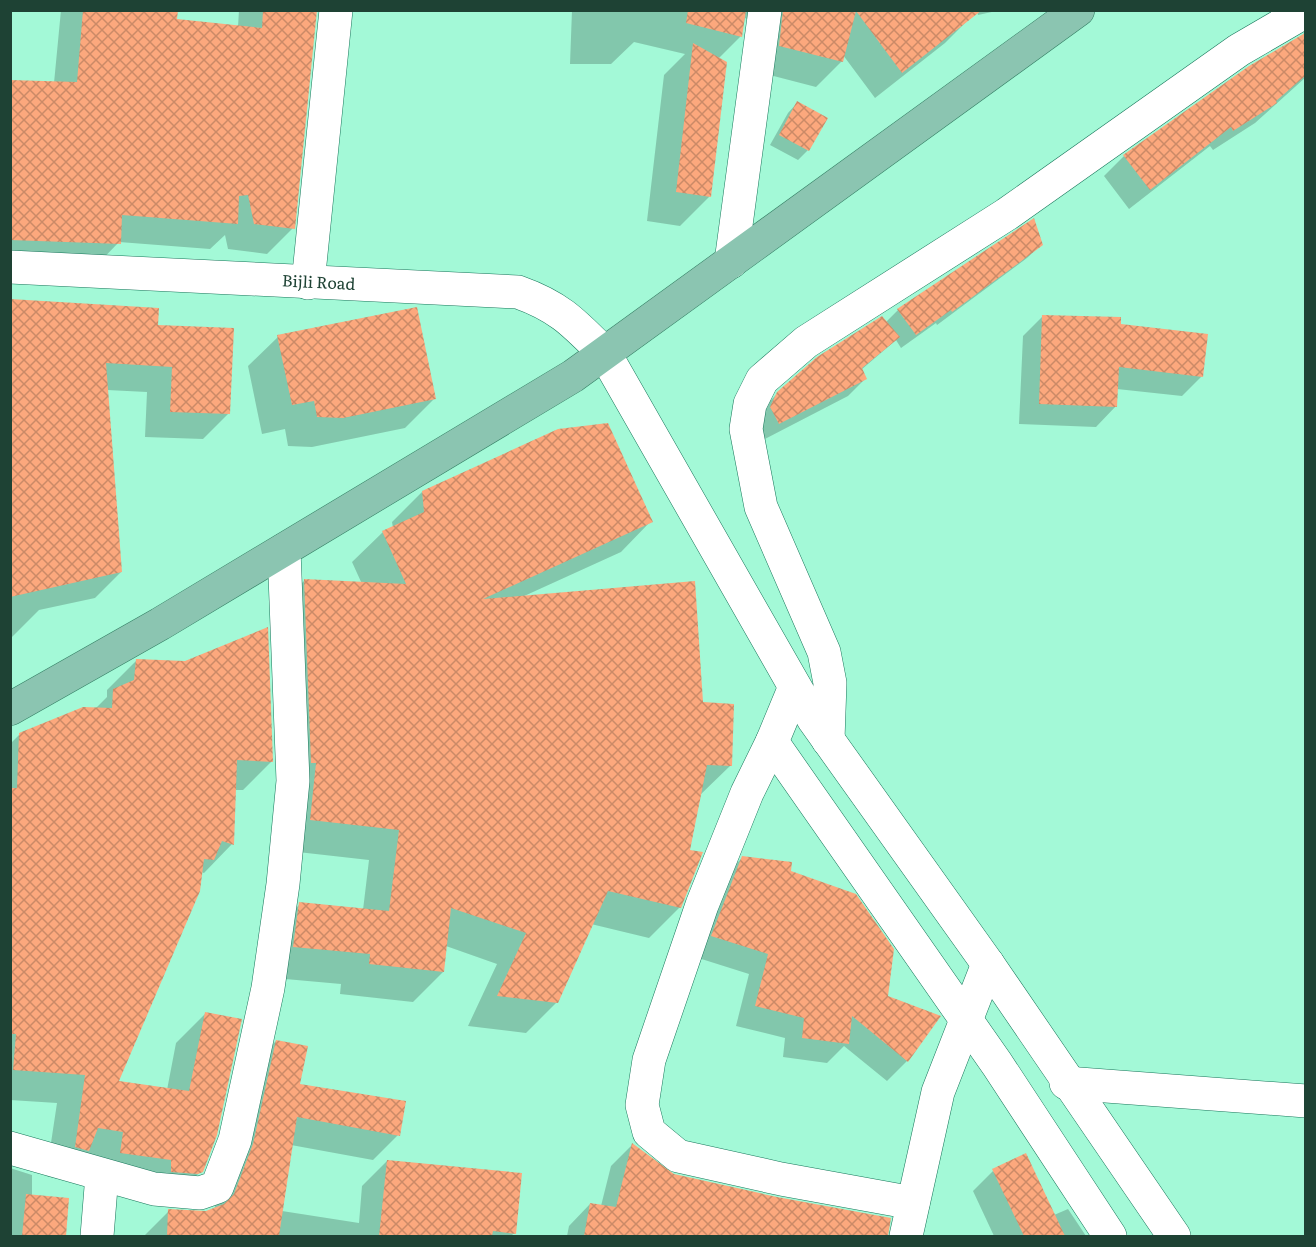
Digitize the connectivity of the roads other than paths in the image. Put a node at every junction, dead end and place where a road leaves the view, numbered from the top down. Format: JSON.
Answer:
{"nodes":[{"id":1,"x":336,"y":10,"type":"edge"},
{"id":2,"x":765,"y":10,"type":"edge"},
{"id":3,"x":1078,"y":10,"type":"edge"},
{"id":4,"x":1305,"y":11,"type":"edge"},
{"id":5,"x":731,"y":262,"type":"junction"},
{"id":6,"x":10,"y":267,"type":"edge"},
{"id":7,"x":308,"y":283,"type":"junction"},
{"id":8,"x":605,"y":354,"type":"junction"},
{"id":9,"x":284,"y":550,"type":"junction"},
{"id":10,"x":794,"y":689,"type":"junction"},
{"id":11,"x":10,"y":709,"type":"edge"},
{"id":12,"x":828,"y":740,"type":"junction"},
{"id":13,"x":772,"y":742,"type":"junction"},
{"id":14,"x":988,"y":964,"type":"junction"},
{"id":15,"x":965,"y":1021,"type":"junction"},
{"id":16,"x":1066,"y":1083,"type":"junction"},
{"id":17,"x":1284,"y":1099,"type":"edge"},
{"id":18,"x":10,"y":1148,"type":"edge"},
{"id":19,"x":102,"y":1175,"type":"junction"},
{"id":20,"x":913,"y":1203,"type":"junction"},
{"id":21,"x":97,"y":1236,"type":"edge"},
{"id":22,"x":906,"y":1236,"type":"edge"},
{"id":23,"x":1110,"y":1236,"type":"edge"},
{"id":24,"x":1174,"y":1236,"type":"edge"}],
"edges":[{"from":1,"to":7,"type":"street"},
{"from":2,"to":5,"type":"street"},
{"from":3,"to":5,"type":"main road"},
{"from":4,"to":12,"type":"street"},
{"from":5,"to":8,"type":"main road"},
{"from":6,"to":7,"type":"street","name":"Bijli Road"},
{"from":7,"to":8,"type":"street","name":"Bijli Road"},
{"from":8,"to":9,"type":"main road"},
{"from":8,"to":10,"type":"street","name":"Bijli Road"},
{"from":9,"to":11,"type":"main road"},
{"from":9,"to":19,"type":"street"},
{"from":10,"to":12,"type":"street","name":"Bijli Road"},
{"from":10,"to":13,"type":"street"},
{"from":12,"to":14,"type":"street","name":"Bijli Road"},
{"from":13,"to":15,"type":"street"},
{"from":13,"to":20,"type":"street"},
{"from":14,"to":15,"type":"street"},
{"from":14,"to":16,"type":"street","name":"Bijli Road"},
{"from":15,"to":20,"type":"street"},
{"from":15,"to":23,"type":"street"},
{"from":16,"to":17,"type":"street"},
{"from":16,"to":24,"type":"street","name":"Bijli Road"},
{"from":18,"to":19,"type":"street"},
{"from":19,"to":21,"type":"street"},
{"from":20,"to":22,"type":"street"}]}
